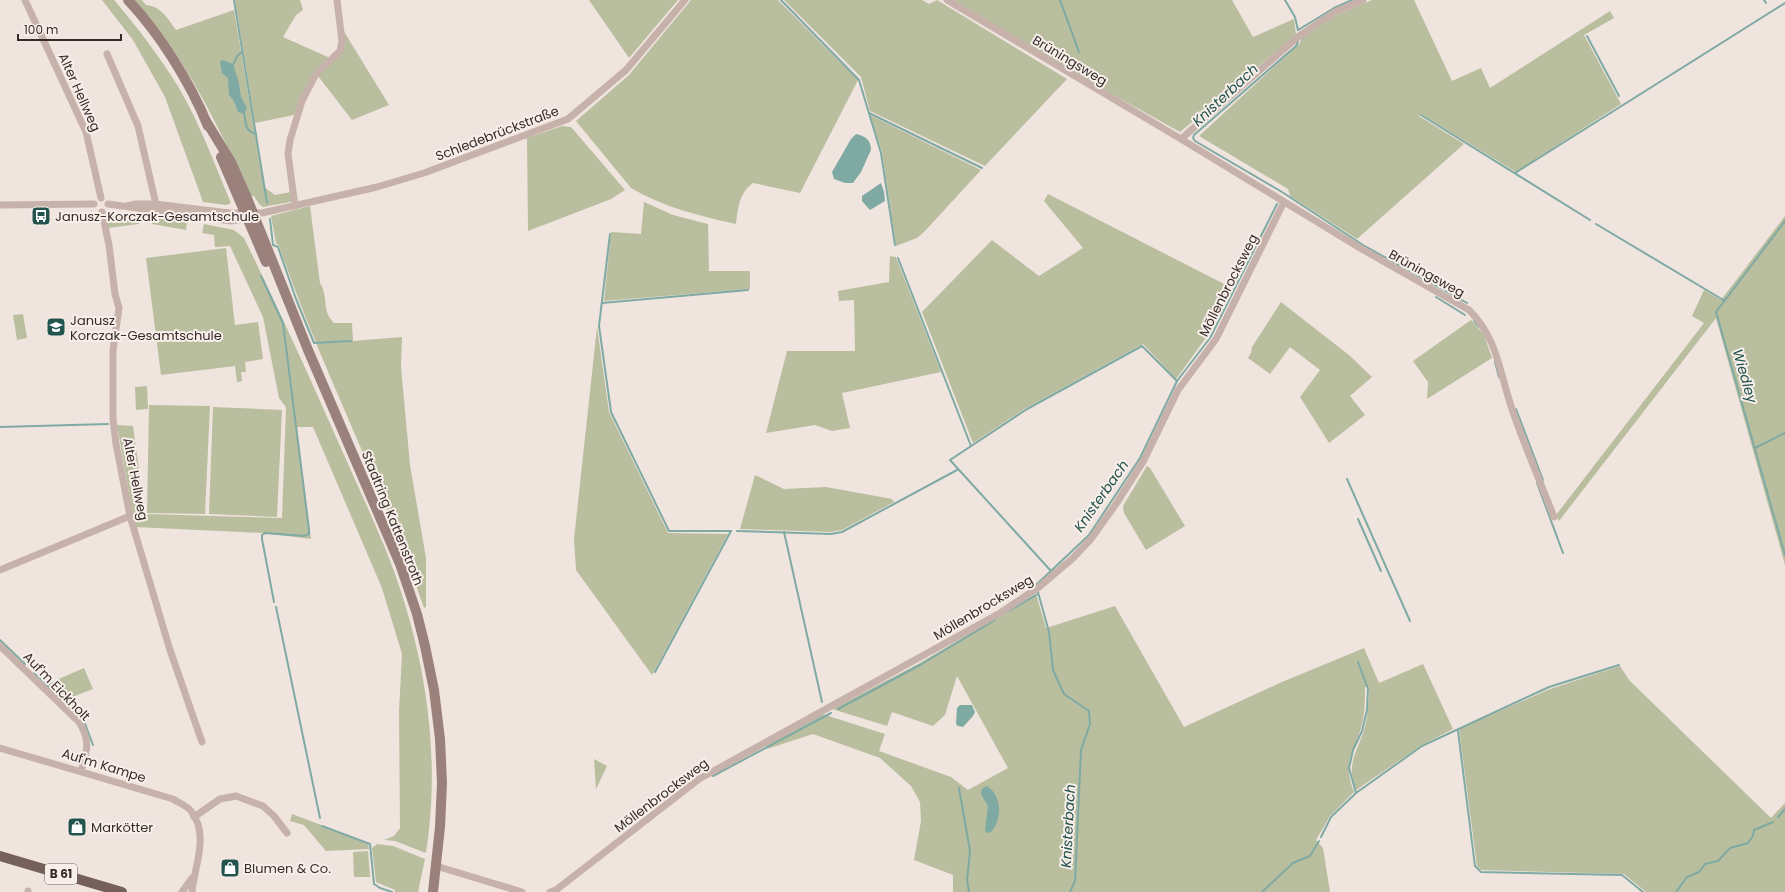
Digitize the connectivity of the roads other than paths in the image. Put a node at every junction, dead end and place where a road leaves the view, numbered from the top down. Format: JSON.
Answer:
{"nodes":[{"id":1,"x":25,"y":0,"type":"edge"},
{"id":2,"x":128,"y":0,"type":"edge"},
{"id":3,"x":337,"y":0,"type":"edge"},
{"id":4,"x":685,"y":0,"type":"edge"},
{"id":5,"x":947,"y":0,"type":"edge"},
{"id":6,"x":1363,"y":0,"type":"edge"},
{"id":7,"x":107,"y":54,"type":"dead end"},
{"id":8,"x":1181,"y":139,"type":"junction"},
{"id":9,"x":101,"y":198,"type":"junction"},
{"id":10,"x":1284,"y":202,"type":"junction"},
{"id":11,"x":94,"y":204,"type":"junction"},
{"id":12,"x":108,"y":204,"type":"junction"},
{"id":13,"x":0,"y":205,"type":"edge"},
{"id":14,"x":295,"y":206,"type":"junction"},
{"id":15,"x":154,"y":208,"type":"junction"},
{"id":16,"x":102,"y":212,"type":"junction"},
{"id":17,"x":252,"y":215,"type":"junction"},
{"id":18,"x":130,"y":516,"type":"junction"},
{"id":19,"x":1554,"y":517,"type":"dead end"},
{"id":20,"x":0,"y":570,"type":"edge"},
{"id":21,"x":0,"y":646,"type":"edge"},
{"id":22,"x":202,"y":742,"type":"dead end"},
{"id":23,"x":0,"y":748,"type":"edge"},
{"id":24,"x":81,"y":771,"type":"junction"},
{"id":25,"x":194,"y":817,"type":"junction"},
{"id":26,"x":287,"y":834,"type":"dead end"},
{"id":27,"x":0,"y":856,"type":"edge"},
{"id":28,"x":436,"y":867,"type":"junction"},
{"id":29,"x":193,"y":877,"type":"junction"},
{"id":30,"x":189,"y":883,"type":"junction"},
{"id":31,"x":122,"y":892,"type":"edge"},
{"id":32,"x":182,"y":892,"type":"edge"},
{"id":33,"x":187,"y":892,"type":"edge"},
{"id":34,"x":192,"y":892,"type":"edge"},
{"id":35,"x":428,"y":892,"type":"edge"},
{"id":36,"x":433,"y":892,"type":"edge"},
{"id":37,"x":522,"y":892,"type":"edge"},
{"id":38,"x":550,"y":892,"type":"edge"}],
"edges":[{"from":1,"to":9,"type":"street","name":"Alter Hellweg"},
{"from":2,"to":17,"type":"main road","name":"Stadtring Kattenstroth"},
{"from":3,"to":14,"type":"street"},
{"from":4,"to":14,"type":"street","name":"Schledebrückstraße"},
{"from":5,"to":8,"type":"street","name":"Brüningsweg"},
{"from":6,"to":8,"type":"street"},
{"from":7,"to":15,"type":"street"},
{"from":8,"to":10,"type":"street","name":"Brüningsweg"},
{"from":9,"to":11,"type":"street"},
{"from":9,"to":12,"type":"street"},
{"from":10,"to":19,"type":"street","name":"Brüningsweg"},
{"from":10,"to":38,"type":"street","name":"Möllenbrocksweg"},
{"from":11,"to":13,"type":"street"},
{"from":11,"to":16,"type":"street"},
{"from":12,"to":15,"type":"street","name":"Schledebrückstraße"},
{"from":12,"to":16,"type":"street"},
{"from":14,"to":17,"type":"street","name":"Schledebrückstraße"},
{"from":15,"to":17,"type":"street","name":"Schledebrückstraße"},
{"from":16,"to":18,"type":"street","name":"Alter Hellweg"},
{"from":17,"to":28,"type":"main road","name":"Stadtring Kattenstroth"},
{"from":18,"to":20,"type":"street"},
{"from":18,"to":22,"type":"street","name":"Alter Hellweg"},
{"from":21,"to":24,"type":"street","name":"Auf'm Eickholt"},
{"from":23,"to":24,"type":"street","name":"Auf'm Kampe"},
{"from":24,"to":25,"type":"street","name":"Auf'm Kampe"},
{"from":25,"to":26,"type":"street"},
{"from":25,"to":29,"type":"street","name":"Auf'm Kampe"},
{"from":27,"to":31,"type":"main road","number":"B 61"},
{"from":28,"to":35,"type":"main road","name":"Stadtring Kattenstroth"},
{"from":28,"to":36,"type":"main road","name":"Stadtring Kattenstroth"},
{"from":28,"to":37,"type":"street"},
{"from":29,"to":30,"type":"street","name":"Auf'm Kampe"},
{"from":29,"to":34,"type":"street","name":"Auf'm Kampe"},
{"from":30,"to":32,"type":"street","name":"Auf'm Kampe"},
{"from":30,"to":33,"type":"street","name":"Auf'm Kampe"}]}
